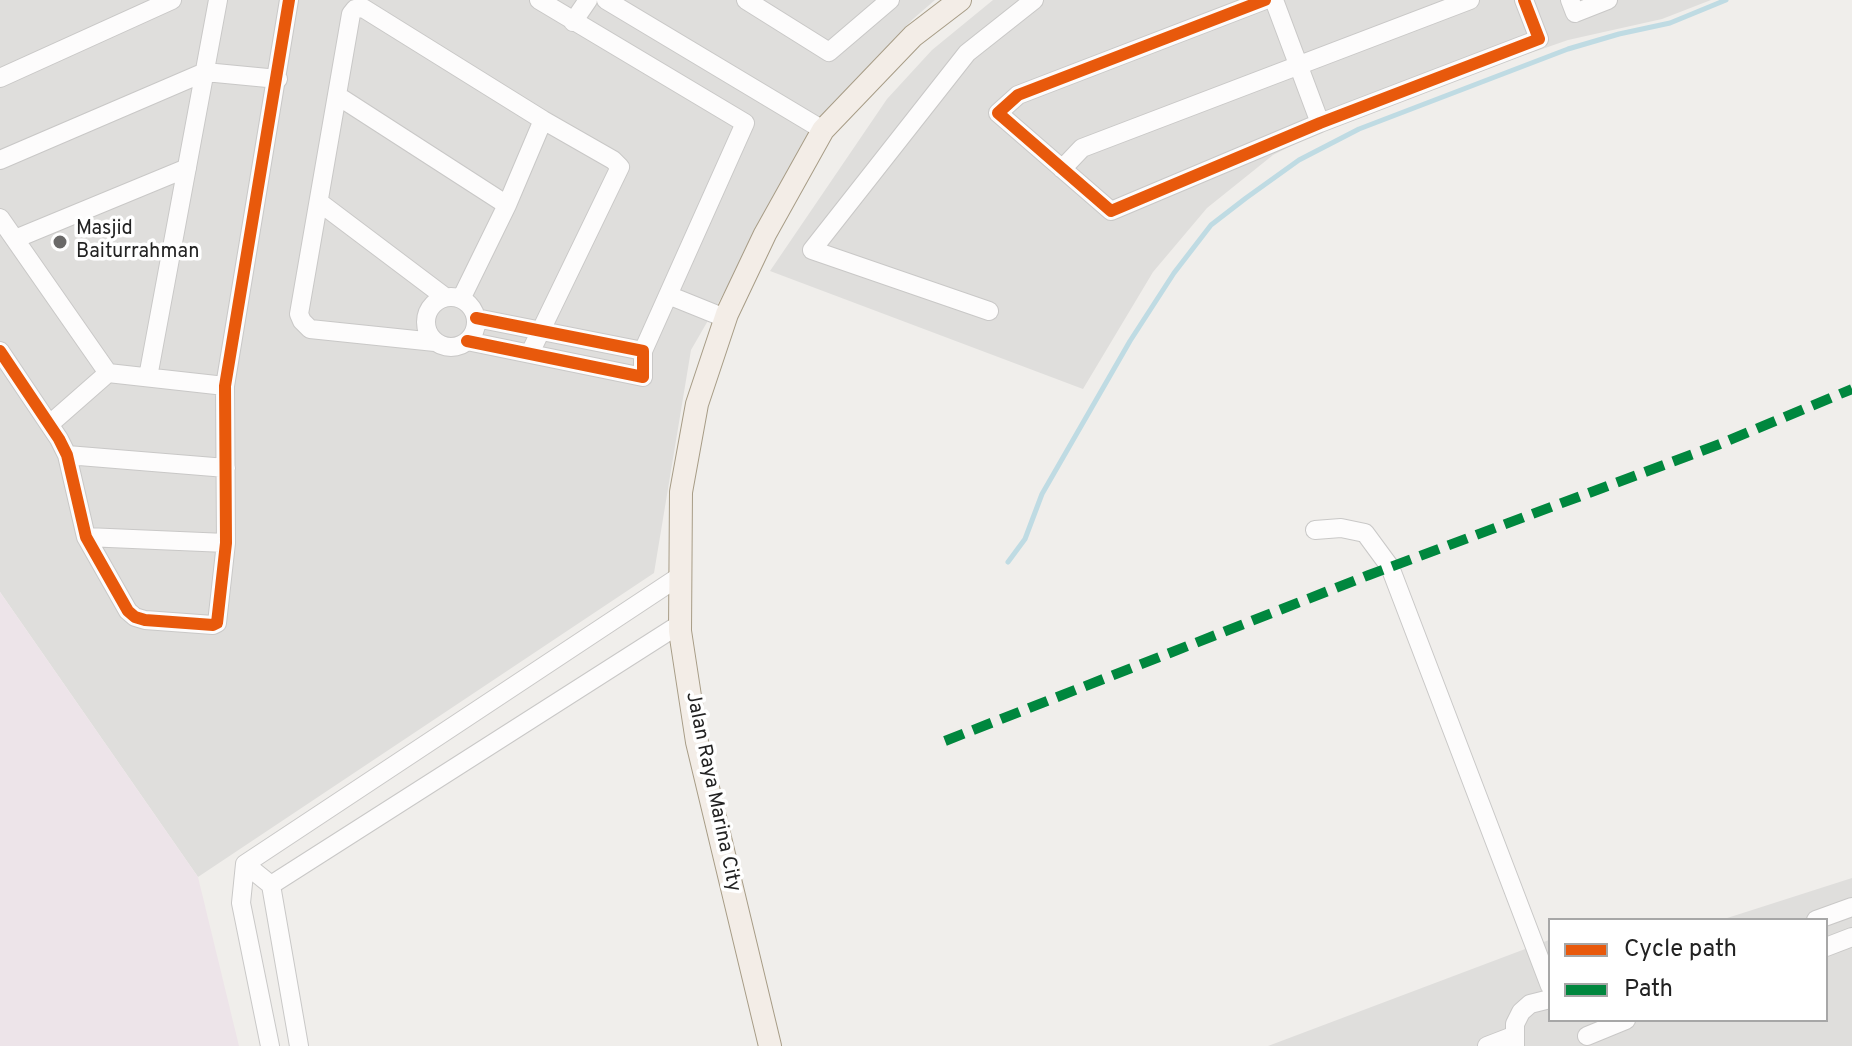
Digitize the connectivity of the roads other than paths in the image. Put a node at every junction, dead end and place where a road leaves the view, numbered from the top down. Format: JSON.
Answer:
{"nodes":[{"id":1,"x":172,"y":0,"type":"edge"},
{"id":2,"x":218,"y":0,"type":"edge"},
{"id":3,"x":289,"y":0,"type":"edge"},
{"id":4,"x":539,"y":0,"type":"edge"},
{"id":5,"x":588,"y":0,"type":"edge"},
{"id":6,"x":606,"y":0,"type":"edge"},
{"id":7,"x":746,"y":0,"type":"edge"},
{"id":8,"x":890,"y":0,"type":"edge"},
{"id":9,"x":960,"y":0,"type":"edge"},
{"id":10,"x":1034,"y":0,"type":"edge"},
{"id":11,"x":1265,"y":0,"type":"edge"},
{"id":12,"x":1274,"y":0,"type":"edge"},
{"id":13,"x":1470,"y":0,"type":"edge"},
{"id":14,"x":1524,"y":0,"type":"edge"},
{"id":15,"x":1570,"y":0,"type":"edge"},
{"id":16,"x":1608,"y":0,"type":"edge"},
{"id":17,"x":573,"y":22,"type":"junction"},
{"id":18,"x":1299,"y":67,"type":"junction"},
{"id":19,"x":205,"y":72,"type":"junction"},
{"id":20,"x":0,"y":78,"type":"edge"},
{"id":21,"x":278,"y":79,"type":"junction"},
{"id":22,"x":762,"y":93,"type":"junction"},
{"id":23,"x":338,"y":96,"type":"junction"},
{"id":24,"x":543,"y":120,"type":"junction"},
{"id":25,"x":745,"y":123,"type":"junction"},
{"id":26,"x":1320,"y":123,"type":"junction"},
{"id":27,"x":823,"y":130,"type":"junction"},
{"id":28,"x":0,"y":160,"type":"edge"},
{"id":29,"x":187,"y":168,"type":"junction"},
{"id":30,"x":1062,"y":169,"type":"junction"},
{"id":31,"x":319,"y":202,"type":"junction"},
{"id":32,"x":507,"y":205,"type":"junction"},
{"id":33,"x":0,"y":218,"type":"edge"},
{"id":34,"x":15,"y":239,"type":"junction"},
{"id":35,"x":668,"y":295,"type":"junction"},
{"id":36,"x":453,"y":298,"type":"junction"},
{"id":37,"x":989,"y":311,"type":"dead end"},
{"id":38,"x":476,"y":318,"type":"junction"},
{"id":39,"x":725,"y":318,"type":"junction"},
{"id":40,"x":541,"y":330,"type":"junction"},
{"id":41,"x":467,"y":341,"type":"junction"},
{"id":42,"x":435,"y":342,"type":"junction"},
{"id":43,"x":0,"y":351,"type":"edge"},
{"id":44,"x":643,"y":351,"type":"junction"},
{"id":45,"x":530,"y":353,"type":"junction"},
{"id":46,"x":108,"y":373,"type":"junction"},
{"id":47,"x":148,"y":377,"type":"junction"},
{"id":48,"x":225,"y":386,"type":"junction"},
{"id":49,"x":51,"y":423,"type":"junction"},
{"id":50,"x":67,"y":455,"type":"junction"},
{"id":51,"x":226,"y":468,"type":"junction"},
{"id":52,"x":1315,"y":530,"type":"dead end"},
{"id":53,"x":86,"y":537,"type":"junction"},
{"id":54,"x":226,"y":543,"type":"junction"},
{"id":55,"x":680,"y":576,"type":"junction"},
{"id":56,"x":680,"y":624,"type":"junction"},
{"id":57,"x":370,"y":782,"type":"junction"},
{"id":58,"x":386,"y":812,"type":"junction"},
{"id":59,"x":245,"y":864,"type":"junction"},
{"id":60,"x":271,"y":885,"type":"junction"},
{"id":61,"x":1852,"y":907,"type":"edge"},
{"id":62,"x":1822,"y":918,"type":"edge"},
{"id":63,"x":1852,"y":937,"type":"edge"},
{"id":64,"x":1828,"y":946,"type":"edge"},
{"id":65,"x":1548,"y":981,"type":"edge"},
{"id":66,"x":1548,"y":1000,"type":"edge"},
{"id":67,"x":1620,"y":1022,"type":"edge"},
{"id":68,"x":1585,"y":1034,"type":"edge"},
{"id":69,"x":1514,"y":1041,"type":"edge"},
{"id":70,"x":270,"y":1046,"type":"edge"},
{"id":71,"x":299,"y":1046,"type":"edge"},
{"id":72,"x":770,"y":1046,"type":"edge"},
{"id":73,"x":1487,"y":1046,"type":"edge"}],
"edges":[{"from":1,"to":20,"type":"street"},
{"from":2,"to":19,"type":"street"},
{"from":3,"to":21,"type":"street"},
{"from":4,"to":17,"type":"street"},
{"from":5,"to":17,"type":"street"},
{"from":6,"to":22,"type":"street"},
{"from":7,"to":8,"type":"street"},
{"from":9,"to":27,"type":"main road","name":"Jalan Raya Marina City"},
{"from":10,"to":37,"type":"street"},
{"from":11,"to":30,"type":"street"},
{"from":12,"to":18,"type":"street"},
{"from":13,"to":18,"type":"street"},
{"from":14,"to":26,"type":"street"},
{"from":15,"to":16,"type":"street"},
{"from":17,"to":25,"type":"street"},
{"from":18,"to":26,"type":"street"},
{"from":18,"to":30,"type":"street"},
{"from":19,"to":21,"type":"street"},
{"from":19,"to":28,"type":"street"},
{"from":19,"to":29,"type":"street"},
{"from":21,"to":48,"type":"street"},
{"from":22,"to":25,"type":"street"},
{"from":22,"to":27,"type":"street"},
{"from":23,"to":24,"type":"street"},
{"from":23,"to":31,"type":"street"},
{"from":23,"to":32,"type":"street"},
{"from":24,"to":32,"type":"street"},
{"from":24,"to":40,"type":"street"},
{"from":25,"to":35,"type":"street"},
{"from":26,"to":30,"type":"street"},
{"from":27,"to":39,"type":"main road","name":"Jalan Raya Marina City"},
{"from":29,"to":34,"type":"street"},
{"from":29,"to":47,"type":"street"},
{"from":31,"to":36,"type":"street"},
{"from":31,"to":42,"type":"street"},
{"from":32,"to":36,"type":"street"},
{"from":33,"to":34,"type":"street"},
{"from":34,"to":46,"type":"street"},
{"from":35,"to":39,"type":"street"},
{"from":35,"to":44,"type":"street"},
{"from":36,"to":38,"type":"street"},
{"from":36,"to":42,"type":"street"},
{"from":38,"to":40,"type":"street"},
{"from":38,"to":41,"type":"street"},
{"from":39,"to":55,"type":"main road","name":"Jalan Raya Marina City"},
{"from":40,"to":44,"type":"street"},
{"from":40,"to":45,"type":"street"},
{"from":41,"to":42,"type":"street"},
{"from":41,"to":45,"type":"street"},
{"from":43,"to":49,"type":"street"},
{"from":44,"to":45,"type":"street"},
{"from":46,"to":47,"type":"street"},
{"from":46,"to":49,"type":"street"},
{"from":47,"to":48,"type":"street"},
{"from":48,"to":51,"type":"street"},
{"from":49,"to":50,"type":"street"},
{"from":50,"to":51,"type":"street"},
{"from":50,"to":53,"type":"street"},
{"from":51,"to":54,"type":"street"},
{"from":52,"to":65,"type":"street"},
{"from":53,"to":54,"type":"street"},
{"from":53,"to":54,"type":"street"},
{"from":55,"to":56,"type":"main road","name":"Jalan Raya Marina City"},
{"from":55,"to":57,"type":"street"},
{"from":56,"to":58,"type":"street"},
{"from":56,"to":72,"type":"main road","name":"Jalan Raya Marina City"},
{"from":57,"to":58,"type":"street"},
{"from":57,"to":59,"type":"street"},
{"from":58,"to":60,"type":"street"},
{"from":59,"to":60,"type":"street"},
{"from":59,"to":70,"type":"street"},
{"from":60,"to":71,"type":"street"},
{"from":61,"to":62,"type":"street"},
{"from":63,"to":64,"type":"street"},
{"from":66,"to":69,"type":"street"},
{"from":67,"to":68,"type":"street"},
{"from":69,"to":73,"type":"street"}]}
